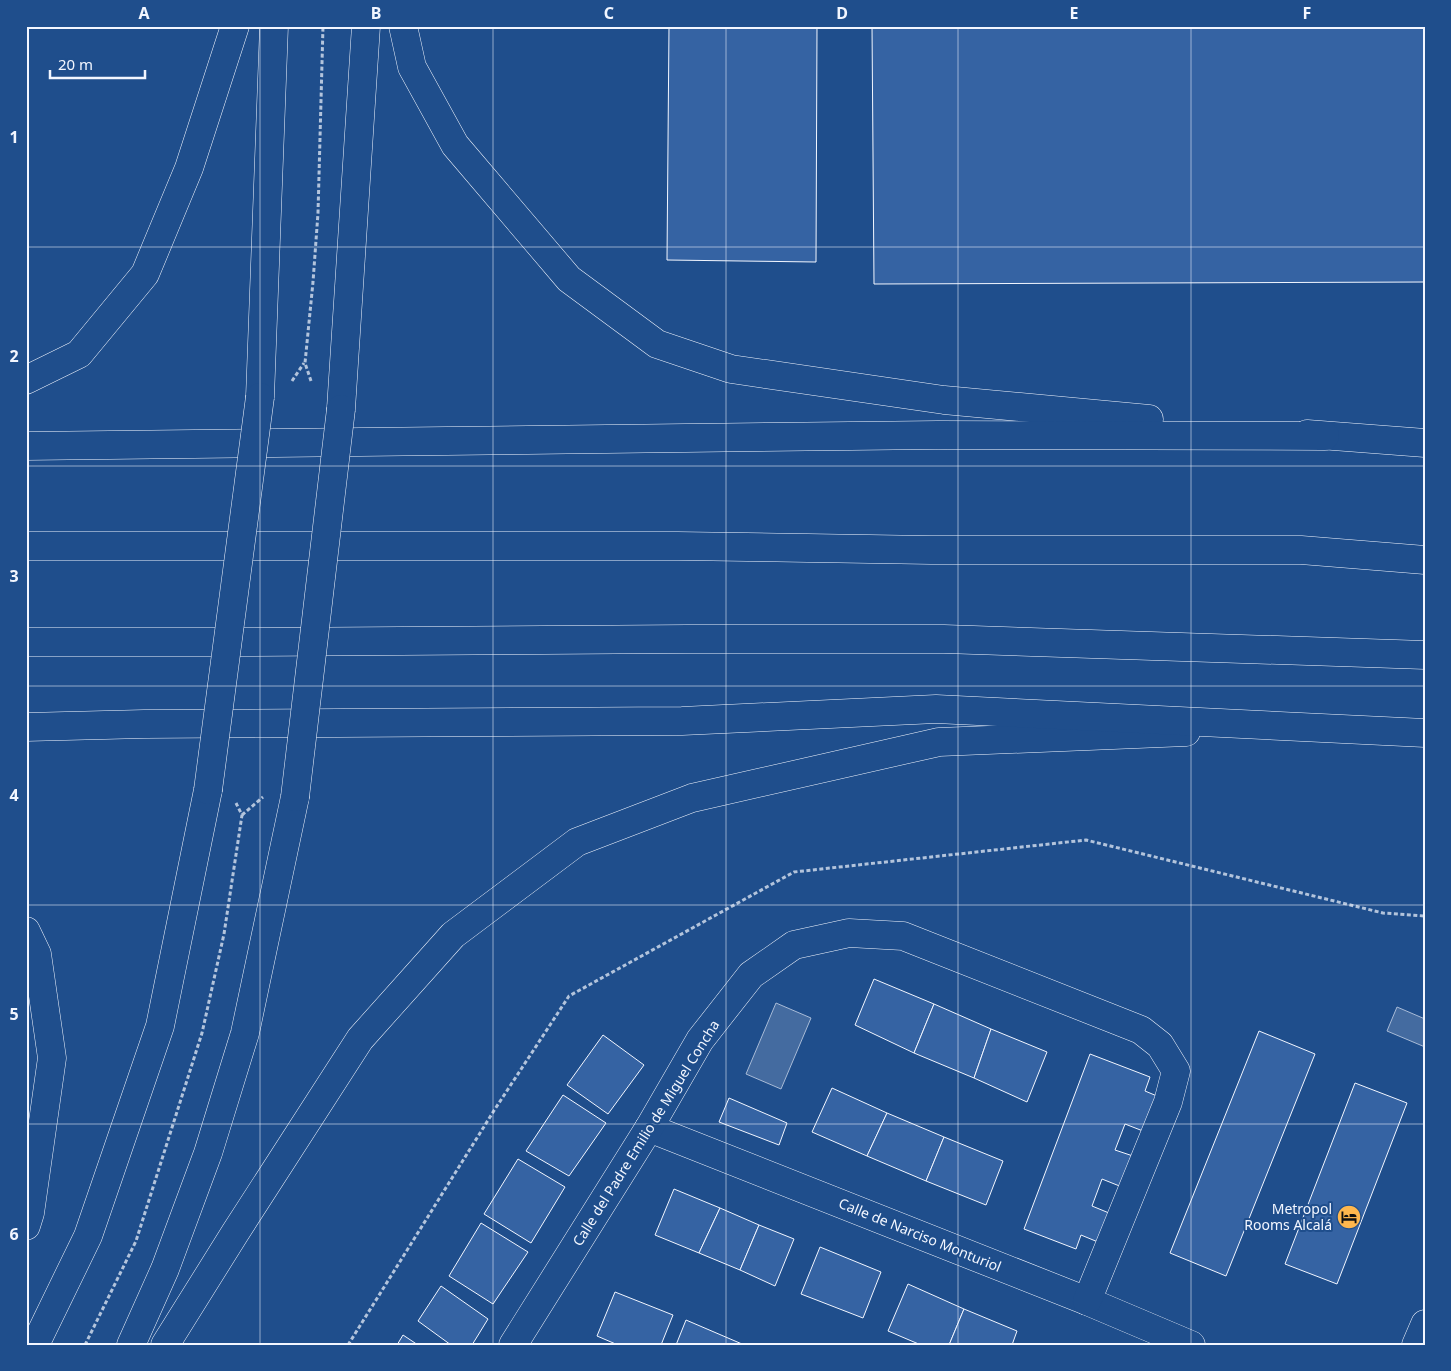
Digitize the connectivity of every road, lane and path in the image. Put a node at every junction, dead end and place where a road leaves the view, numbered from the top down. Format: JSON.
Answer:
{"nodes":[{"id":1,"x":235,"y":26,"type":"edge"},
{"id":2,"x":274,"y":26,"type":"edge"},
{"id":3,"x":324,"y":26,"type":"edge"},
{"id":4,"x":366,"y":26,"type":"edge"},
{"id":5,"x":403,"y":26,"type":"edge"},
{"id":6,"x":305,"y":363,"type":"dead end"},
{"id":7,"x":26,"y":380,"type":"edge"},
{"id":8,"x":1325,"y":436,"type":"junction"},
{"id":9,"x":1425,"y":443,"type":"edge"},
{"id":10,"x":26,"y":446,"type":"edge"},
{"id":11,"x":26,"y":546,"type":"edge"},
{"id":12,"x":1425,"y":560,"type":"edge"},
{"id":13,"x":26,"y":642,"type":"edge"},
{"id":14,"x":1425,"y":655,"type":"edge"},
{"id":15,"x":26,"y":727,"type":"edge"},
{"id":16,"x":1294,"y":727,"type":"junction"},
{"id":17,"x":1425,"y":733,"type":"edge"},
{"id":18,"x":267,"y":794,"type":"dead end"},
{"id":19,"x":234,"y":798,"type":"dead end"},
{"id":20,"x":242,"y":815,"type":"junction"},
{"id":21,"x":1425,"y":916,"type":"edge"},
{"id":22,"x":26,"y":931,"type":"edge"},
{"id":23,"x":649,"y":1128,"type":"junction"},
{"id":24,"x":26,"y":1226,"type":"edge"},
{"id":25,"x":1087,"y":1301,"type":"junction"},
{"id":26,"x":1425,"y":1324,"type":"edge"},
{"id":27,"x":35,"y":1345,"type":"edge"},
{"id":28,"x":85,"y":1345,"type":"edge"},
{"id":29,"x":131,"y":1345,"type":"edge"},
{"id":30,"x":165,"y":1345,"type":"edge"},
{"id":31,"x":348,"y":1345,"type":"edge"},
{"id":32,"x":513,"y":1345,"type":"edge"},
{"id":33,"x":1191,"y":1345,"type":"edge"},
{"id":34,"x":1416,"y":1345,"type":"edge"}],
"edges":[{"from":1,"to":7,"type":"main road"},
{"from":2,"to":27,"type":"main road","bridge":true},
{"from":3,"to":6,"type":"path"},
{"from":4,"to":29,"type":"main road","bridge":true},
{"from":5,"to":8,"type":"main road"},
{"from":8,"to":9,"type":"main road"},
{"from":8,"to":10,"type":"main road"},
{"from":11,"to":12,"type":"main road"},
{"from":13,"to":14,"type":"main road"},
{"from":15,"to":16,"type":"main road"},
{"from":16,"to":17,"type":"main road"},
{"from":16,"to":30,"type":"main road"},
{"from":18,"to":20,"type":"path"},
{"from":19,"to":20,"type":"path"},
{"from":20,"to":28,"type":"path"},
{"from":21,"to":31,"type":"path"},
{"from":22,"to":24,"type":"main road"},
{"from":23,"to":25,"type":"main road","name":"Calle de Narciso Monturiol"},
{"from":23,"to":25,"type":"main road","name":"Calle del Padre Emilio de Miguel Concha"},
{"from":23,"to":32,"type":"main road","name":"Calle del Padre Emilio de Miguel Concha"},
{"from":25,"to":33,"type":"main road","name":"Calle de Narciso Monturiol"},
{"from":26,"to":34,"type":"main road"}]}
